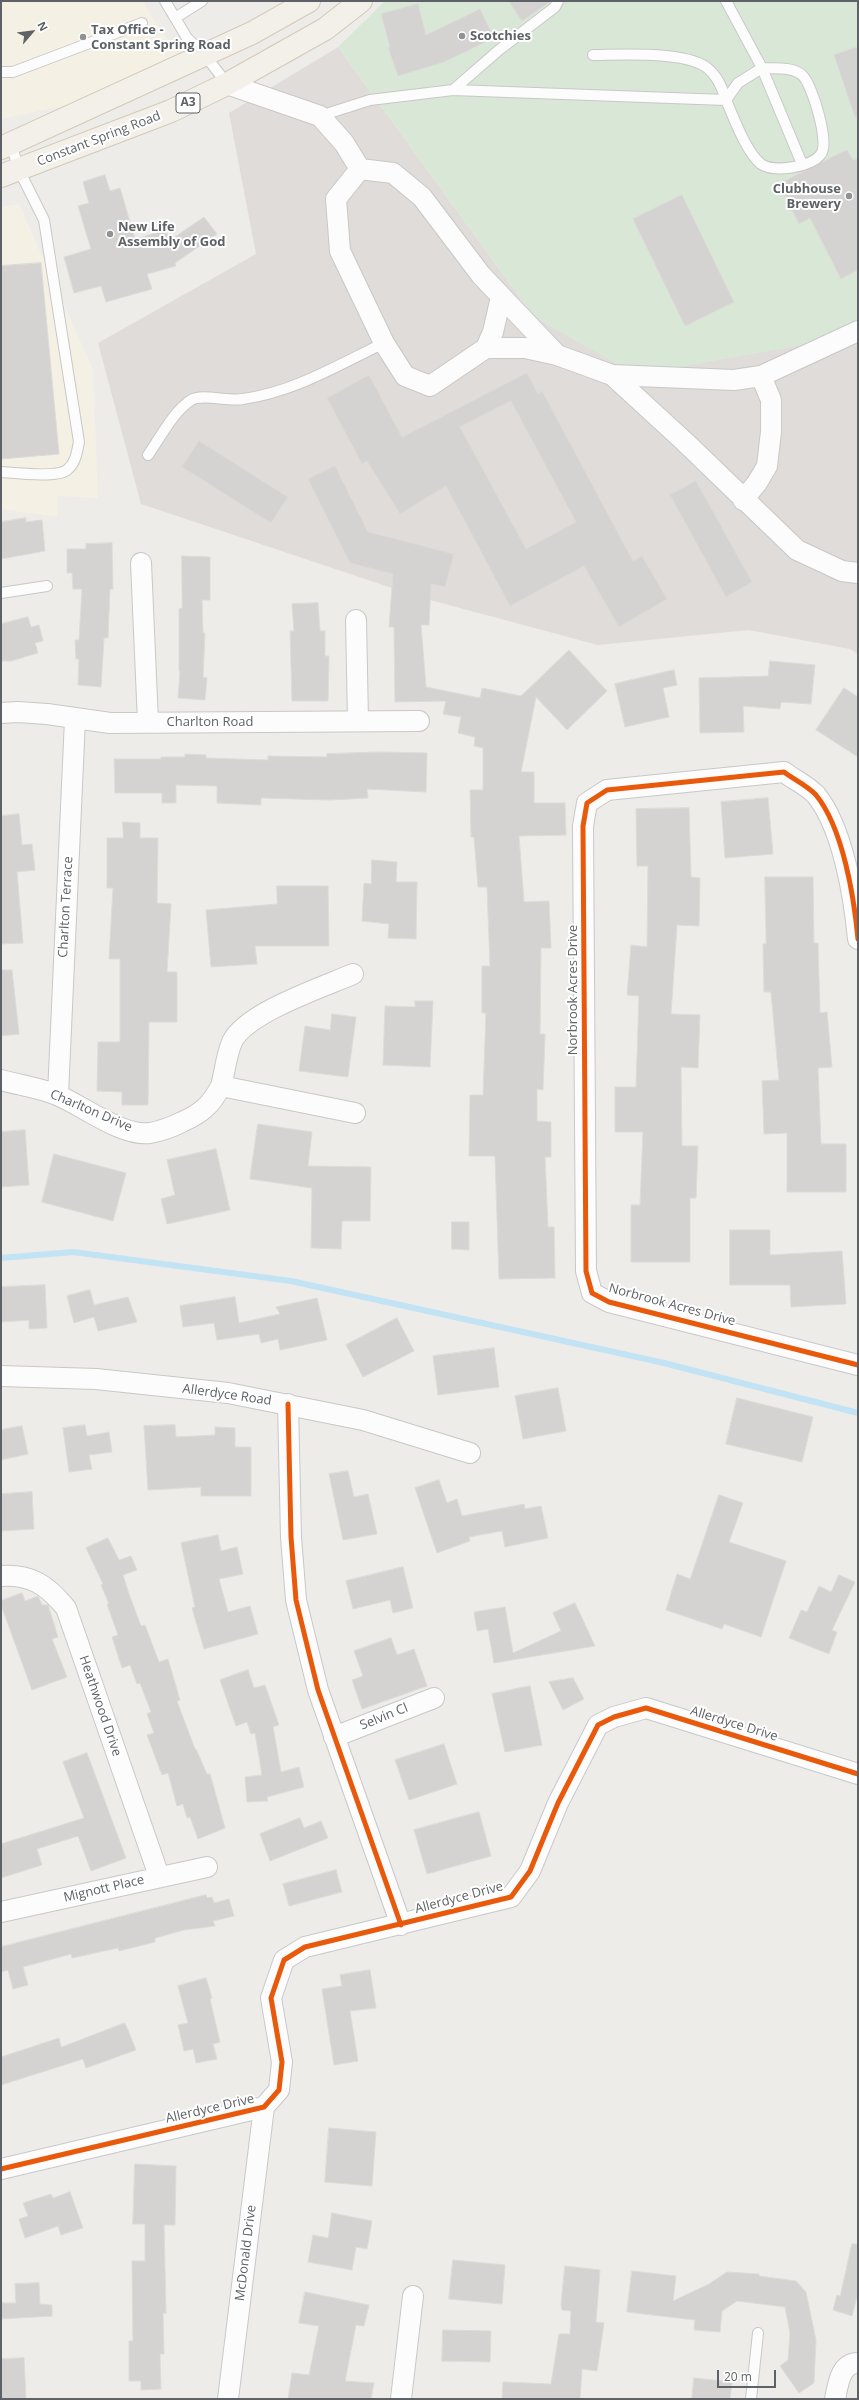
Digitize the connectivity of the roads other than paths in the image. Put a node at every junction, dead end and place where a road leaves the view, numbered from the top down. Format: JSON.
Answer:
{"nodes":[{"id":1,"x":165,"y":1,"type":"edge"},
{"id":2,"x":202,"y":1,"type":"edge"},
{"id":3,"x":308,"y":1,"type":"edge"},
{"id":4,"x":360,"y":1,"type":"edge"},
{"id":5,"x":558,"y":1,"type":"edge"},
{"id":6,"x":726,"y":1,"type":"edge"},
{"id":7,"x":175,"y":18,"type":"junction"},
{"id":8,"x":142,"y":23,"type":"dead end"},
{"id":9,"x":205,"y":55,"type":"junction"},
{"id":10,"x":593,"y":56,"type":"dead end"},
{"id":11,"x":762,"y":68,"type":"junction"},
{"id":12,"x":1,"y":72,"type":"edge"},
{"id":13,"x":227,"y":84,"type":"junction"},
{"id":14,"x":453,"y":90,"type":"junction"},
{"id":15,"x":726,"y":100,"type":"junction"},
{"id":16,"x":320,"y":116,"type":"junction"},
{"id":17,"x":6,"y":146,"type":"edge"},
{"id":18,"x":802,"y":164,"type":"junction"},
{"id":19,"x":360,"y":169,"type":"junction"},
{"id":20,"x":10,"y":173,"type":"edge"},
{"id":21,"x":501,"y":297,"type":"junction"},
{"id":22,"x":858,"y":331,"type":"edge"},
{"id":23,"x":384,"y":343,"type":"junction"},
{"id":24,"x":486,"y":348,"type":"junction"},
{"id":25,"x":557,"y":355,"type":"junction"},
{"id":26,"x":612,"y":375,"type":"junction"},
{"id":27,"x":761,"y":376,"type":"junction"},
{"id":28,"x":148,"y":455,"type":"dead end"},
{"id":29,"x":1,"y":472,"type":"edge"},
{"id":30,"x":743,"y":500,"type":"junction"},
{"id":31,"x":141,"y":564,"type":"dead end"},
{"id":32,"x":858,"y":573,"type":"edge"},
{"id":33,"x":47,"y":586,"type":"dead end"},
{"id":34,"x":1,"y":593,"type":"edge"},
{"id":35,"x":356,"y":620,"type":"dead end"},
{"id":36,"x":1,"y":713,"type":"edge"},
{"id":37,"x":75,"y":719,"type":"junction"},
{"id":38,"x":358,"y":721,"type":"junction"},
{"id":39,"x":419,"y":721,"type":"dead end"},
{"id":40,"x":148,"y":722,"type":"junction"},
{"id":41,"x":858,"y":939,"type":"edge"},
{"id":42,"x":353,"y":974,"type":"dead end"},
{"id":43,"x":1,"y":1080,"type":"edge"},
{"id":44,"x":222,"y":1086,"type":"junction"},
{"id":45,"x":58,"y":1095,"type":"junction"},
{"id":46,"x":355,"y":1113,"type":"dead end"},
{"id":47,"x":858,"y":1366,"type":"edge"},
{"id":48,"x":1,"y":1376,"type":"edge"},
{"id":49,"x":288,"y":1404,"type":"junction"},
{"id":50,"x":470,"y":1453,"type":"dead end"},
{"id":51,"x":1,"y":1576,"type":"edge"},
{"id":52,"x":434,"y":1698,"type":"dead end"},
{"id":53,"x":334,"y":1738,"type":"junction"},
{"id":54,"x":858,"y":1774,"type":"edge"},
{"id":55,"x":207,"y":1867,"type":"dead end"},
{"id":56,"x":159,"y":1876,"type":"junction"},
{"id":57,"x":1,"y":1912,"type":"edge"},
{"id":58,"x":401,"y":1924,"type":"junction"},
{"id":59,"x":264,"y":2107,"type":"junction"},
{"id":60,"x":1,"y":2170,"type":"edge"},
{"id":61,"x":413,"y":2296,"type":"dead end"},
{"id":62,"x":758,"y":2333,"type":"dead end"},
{"id":63,"x":858,"y":2363,"type":"edge"},
{"id":64,"x":228,"y":2399,"type":"edge"},
{"id":65,"x":401,"y":2399,"type":"edge"},
{"id":66,"x":751,"y":2399,"type":"edge"},
{"id":67,"x":835,"y":2399,"type":"edge"}],
"edges":[{"from":1,"to":7,"type":"lane"},
{"from":2,"to":7,"type":"lane"},
{"from":3,"to":9,"type":"main road"},
{"from":4,"to":13,"type":"main road","name":"Constant Spring Road","number":"A3"},
{"from":5,"to":14,"type":"lane"},
{"from":6,"to":11,"type":"lane"},
{"from":7,"to":9,"type":"lane"},
{"from":8,"to":12,"type":"lane"},
{"from":9,"to":13,"type":"lane"},
{"from":9,"to":17,"type":"main road"},
{"from":10,"to":15,"type":"lane"},
{"from":11,"to":15,"type":"lane"},
{"from":11,"to":18,"type":"lane"},
{"from":11,"to":18,"type":"lane"},
{"from":13,"to":16,"type":"street"},
{"from":13,"to":20,"type":"main road","name":"Constant Spring Road","number":"A3"},
{"from":14,"to":15,"type":"lane"},
{"from":14,"to":16,"type":"lane"},
{"from":15,"to":18,"type":"lane"},
{"from":16,"to":19,"type":"street"},
{"from":17,"to":20,"type":"lane"},
{"from":19,"to":21,"type":"street"},
{"from":19,"to":23,"type":"street"},
{"from":20,"to":29,"type":"lane"},
{"from":21,"to":24,"type":"street"},
{"from":21,"to":25,"type":"street"},
{"from":22,"to":27,"type":"street"},
{"from":23,"to":24,"type":"street"},
{"from":23,"to":28,"type":"lane"},
{"from":24,"to":25,"type":"street"},
{"from":25,"to":26,"type":"street"},
{"from":26,"to":27,"type":"street"},
{"from":26,"to":30,"type":"street"},
{"from":27,"to":30,"type":"street"},
{"from":30,"to":32,"type":"street"},
{"from":31,"to":40,"type":"street"},
{"from":33,"to":34,"type":"lane"},
{"from":35,"to":38,"type":"street"},
{"from":36,"to":37,"type":"street","name":"Charlton Road"},
{"from":37,"to":40,"type":"street","name":"Charlton Road"},
{"from":37,"to":45,"type":"street","name":"Charlton Terrace"},
{"from":38,"to":39,"type":"street","name":"Charlton Road"},
{"from":38,"to":40,"type":"street","name":"Charlton Road"},
{"from":41,"to":47,"type":"street","name":"Norbrook Acres Drive"},
{"from":42,"to":44,"type":"street"},
{"from":43,"to":45,"type":"street","name":"Charlton Drive"},
{"from":44,"to":45,"type":"street","name":"Charlton Drive"},
{"from":44,"to":46,"type":"street"},
{"from":48,"to":49,"type":"street","name":"Allerdyce Road"},
{"from":49,"to":50,"type":"street","name":"Allerdyce Road"},
{"from":49,"to":53,"type":"street"},
{"from":51,"to":56,"type":"street","name":"Heathwood Drive"},
{"from":52,"to":53,"type":"street","name":"Selvin Cl"},
{"from":53,"to":58,"type":"street"},
{"from":54,"to":58,"type":"street","name":"Allerdyce Drive"},
{"from":55,"to":56,"type":"street","name":"Mignott Place"},
{"from":56,"to":57,"type":"street","name":"Mignott Place"},
{"from":58,"to":59,"type":"street","name":"Allerdyce Drive"},
{"from":59,"to":60,"type":"street","name":"Allerdyce Drive"},
{"from":59,"to":64,"type":"street","name":"McDonald Drive"},
{"from":61,"to":65,"type":"street"},
{"from":62,"to":66,"type":"lane"},
{"from":63,"to":67,"type":"street"}]}
